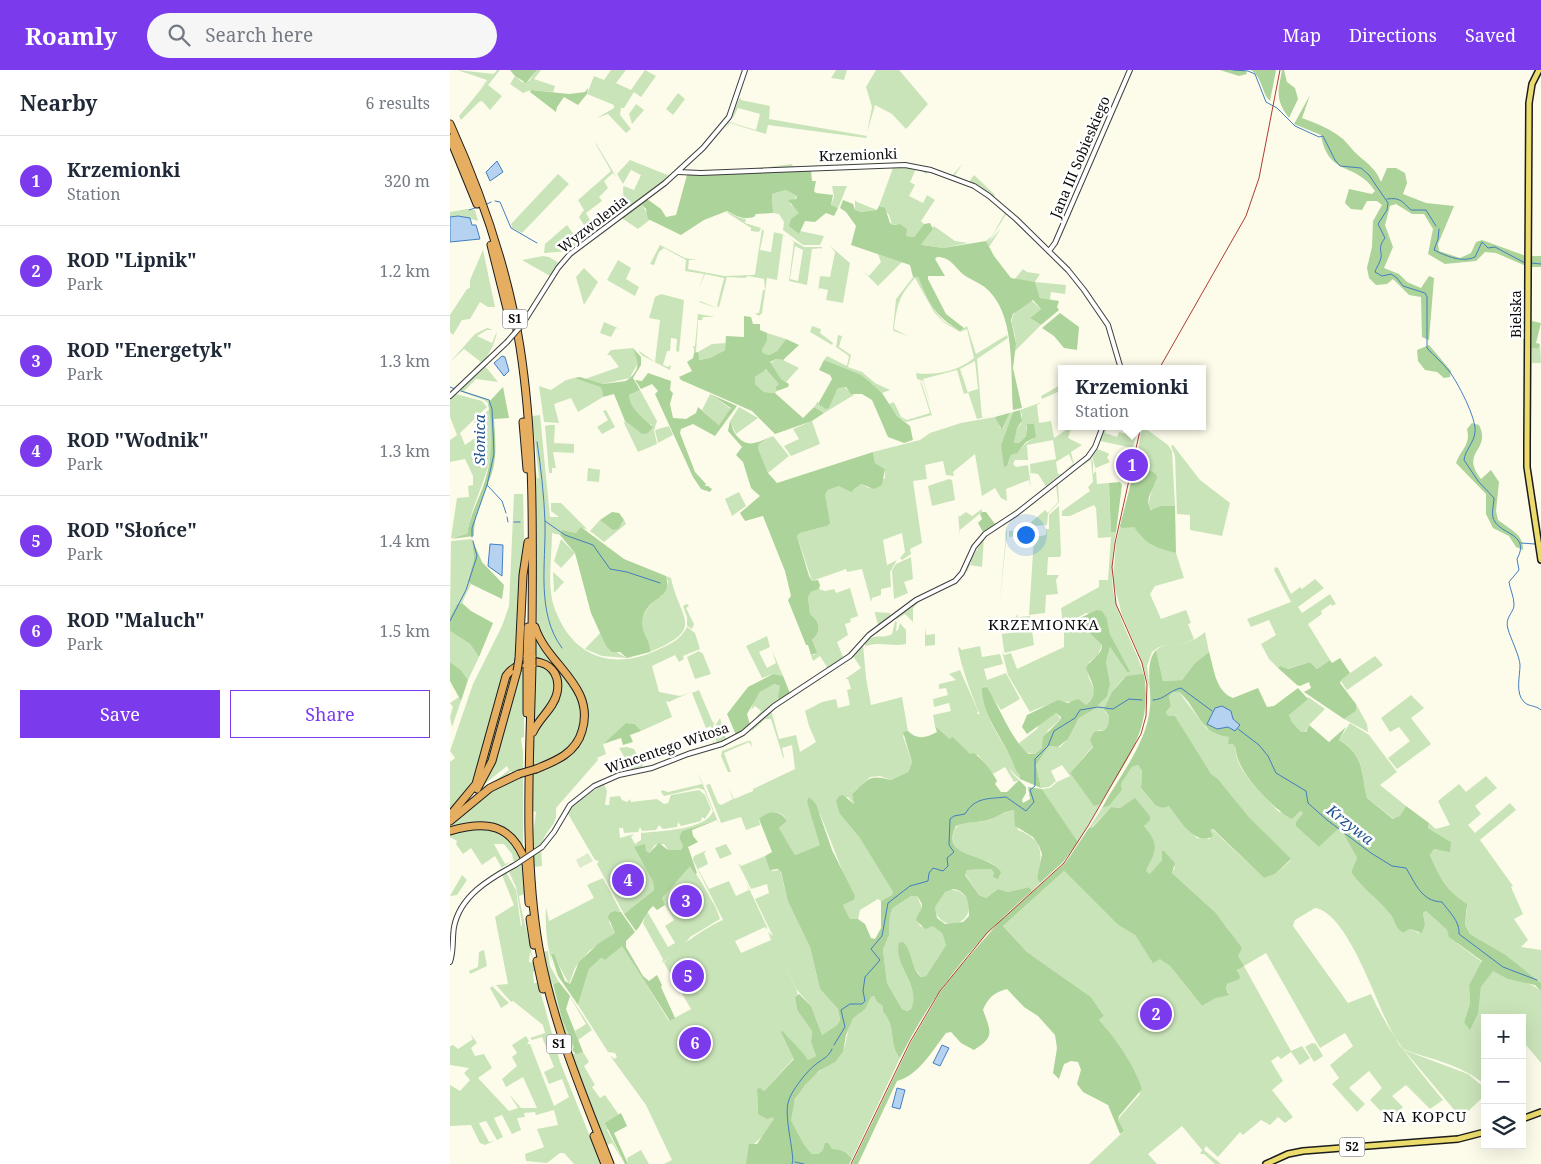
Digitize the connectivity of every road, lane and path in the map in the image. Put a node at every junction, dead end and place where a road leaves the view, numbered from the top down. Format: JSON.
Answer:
{"nodes":[{"id":1,"x":744,"y":70,"type":"edge"},
{"id":2,"x":1130,"y":70,"type":"edge"},
{"id":3,"x":1539,"y":70,"type":"edge"},
{"id":4,"x":450,"y":124,"type":"edge"},
{"id":5,"x":450,"y":138,"type":"edge"},
{"id":6,"x":678,"y":172,"type":"junction"},
{"id":7,"x":1049,"y":251,"type":"junction"},
{"id":8,"x":1120,"y":365,"type":"edge"},
{"id":9,"x":450,"y":396,"type":"edge"},
{"id":10,"x":1102,"y":430,"type":"edge"},
{"id":11,"x":528,"y":542,"type":"junction"},
{"id":12,"x":1541,"y":560,"type":"edge"},
{"id":13,"x":532,"y":617,"type":"junction"},
{"id":14,"x":529,"y":661,"type":"junction"},
{"id":15,"x":531,"y":737,"type":"junction"},
{"id":16,"x":451,"y":814,"type":"edge"},
{"id":17,"x":450,"y":821,"type":"edge"},
{"id":18,"x":450,"y":831,"type":"edge"},
{"id":19,"x":526,"y":863,"type":"junction"},
{"id":20,"x":450,"y":962,"type":"edge"},
{"id":21,"x":1541,"y":1112,"type":"edge"},
{"id":22,"x":1526,"y":1118,"type":"edge"},
{"id":23,"x":1481,"y":1133,"type":"edge"},
{"id":24,"x":605,"y":1164,"type":"edge"},
{"id":25,"x":610,"y":1164,"type":"edge"},
{"id":26,"x":1266,"y":1164,"type":"edge"}],
"edges":[{"from":1,"to":6,"type":"street","name":"Wyzwolenia"},
{"from":2,"to":7,"type":"street","name":"Jana III Sobieskiego"},
{"from":3,"to":12,"type":"main road","name":"Bielska"},
{"from":4,"to":13,"type":"highway","number":"S1"},
{"from":5,"to":11,"type":"highway","number":"S1"},
{"from":6,"to":7,"type":"street","name":"Krzemionki"},
{"from":6,"to":9,"type":"street","name":"Wyzwolenia","bridge":true},
{"from":7,"to":8,"type":"street","name":"Krzemionki"},
{"from":10,"to":20,"type":"street","name":"Wincentego Witosa","bridge":true},
{"from":11,"to":14,"type":"highway","number":"S1"},
{"from":11,"to":16,"type":"highway","bridge":true},
{"from":13,"to":14,"type":"highway","number":"S1"},
{"from":13,"to":17,"type":"highway","bridge":true},
{"from":14,"to":15,"type":"highway","number":"S1"},
{"from":14,"to":19,"type":"highway","number":"S1"},
{"from":15,"to":16,"type":"highway"},
{"from":15,"to":25,"type":"highway","number":"S1"},
{"from":18,"to":19,"type":"highway"},
{"from":19,"to":24,"type":"highway","number":"S1"},
{"from":21,"to":22,"type":"main road"},
{"from":23,"to":26,"type":"main road","number":"52"}]}
